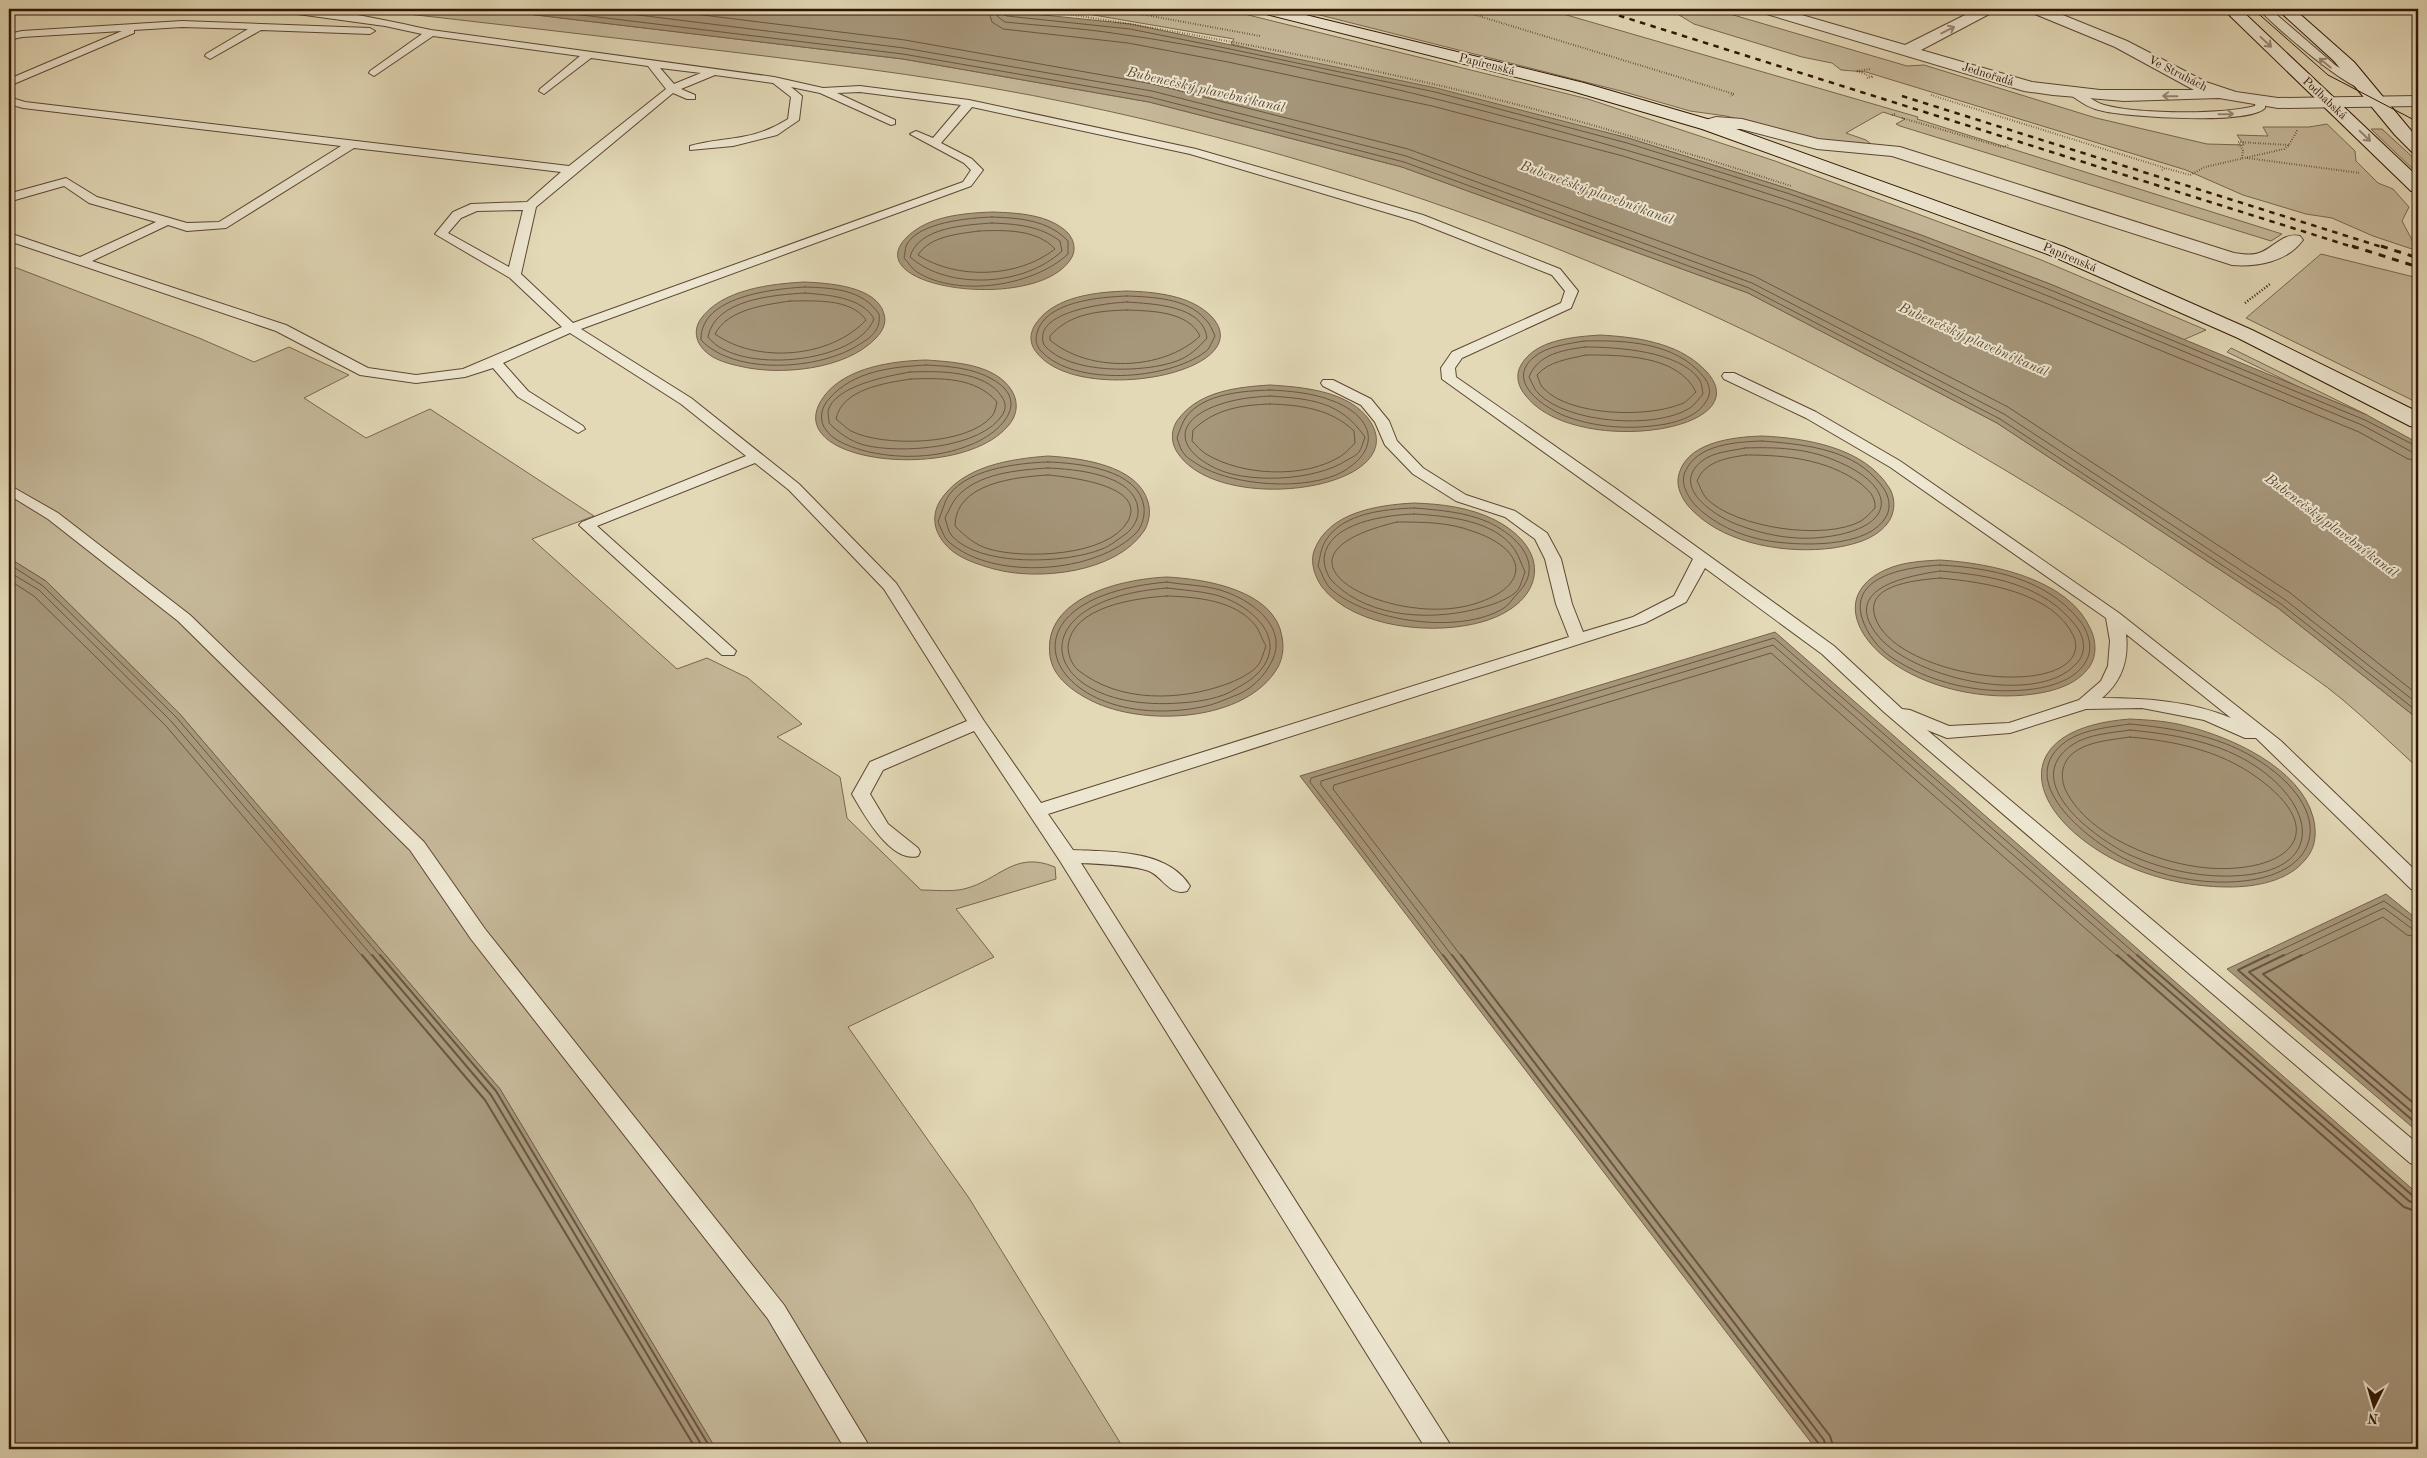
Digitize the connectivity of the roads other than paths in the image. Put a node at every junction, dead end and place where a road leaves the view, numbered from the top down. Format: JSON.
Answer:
{"nodes":[{"id":1,"x":283,"y":9,"type":"edge"},
{"id":2,"x":1264,"y":9,"type":"edge"},
{"id":3,"x":1765,"y":9,"type":"edge"},
{"id":4,"x":1988,"y":9,"type":"edge"},
{"id":5,"x":2035,"y":9,"type":"edge"},
{"id":6,"x":2231,"y":9,"type":"edge"},
{"id":7,"x":2264,"y":9,"type":"edge"},
{"id":8,"x":2285,"y":9,"type":"edge"},
{"id":9,"x":147,"y":25,"type":"junction"},
{"id":10,"x":260,"y":27,"type":"junction"},
{"id":11,"x":431,"y":33,"type":"junction"},
{"id":12,"x":9,"y":37,"type":"edge"},
{"id":13,"x":1908,"y":50,"type":"junction"},
{"id":14,"x":589,"y":54,"type":"junction"},
{"id":15,"x":210,"y":56,"type":"dead end"},
{"id":16,"x":651,"y":63,"type":"junction"},
{"id":17,"x":713,"y":72,"type":"junction"},
{"id":18,"x":374,"y":73,"type":"dead end"},
{"id":19,"x":774,"y":80,"type":"junction"},
{"id":20,"x":9,"y":82,"type":"edge"},
{"id":21,"x":672,"y":89,"type":"junction"},
{"id":22,"x":544,"y":91,"type":"dead end"},
{"id":23,"x":823,"y":91,"type":"junction"},
{"id":24,"x":2218,"y":93,"type":"junction"},
{"id":25,"x":2076,"y":94,"type":"junction"},
{"id":26,"x":2371,"y":95,"type":"junction"},
{"id":27,"x":691,"y":97,"type":"dead end"},
{"id":28,"x":9,"y":100,"type":"edge"},
{"id":29,"x":2418,"y":101,"type":"edge"},
{"id":30,"x":2260,"y":102,"type":"junction"},
{"id":31,"x":969,"y":103,"type":"junction"},
{"id":32,"x":2330,"y":103,"type":"junction"},
{"id":33,"x":890,"y":122,"type":"dead end"},
{"id":34,"x":1708,"y":125,"type":"junction"},
{"id":35,"x":916,"y":134,"type":"dead end"},
{"id":36,"x":352,"y":144,"type":"junction"},
{"id":37,"x":934,"y":144,"type":"junction"},
{"id":38,"x":694,"y":148,"type":"dead end"},
{"id":39,"x":2418,"y":148,"type":"edge"},
{"id":40,"x":571,"y":170,"type":"junction"},
{"id":41,"x":2418,"y":187,"type":"edge"},
{"id":42,"x":9,"y":194,"type":"edge"},
{"id":43,"x":530,"y":206,"type":"junction"},
{"id":44,"x":167,"y":221,"type":"junction"},
{"id":45,"x":9,"y":237,"type":"edge"},
{"id":46,"x":2293,"y":240,"type":"dead end"},
{"id":47,"x":79,"y":262,"type":"junction"},
{"id":48,"x":514,"y":275,"type":"junction"},
{"id":49,"x":571,"y":328,"type":"junction"},
{"id":50,"x":495,"y":362,"type":"junction"},
{"id":51,"x":1729,"y":376,"type":"dead end"},
{"id":52,"x":1328,"y":383,"type":"dead end"},
{"id":53,"x":2418,"y":421,"type":"edge"},
{"id":54,"x":578,"y":429,"type":"dead end"},
{"id":55,"x":756,"y":457,"type":"junction"},
{"id":56,"x":9,"y":489,"type":"edge"},
{"id":57,"x":1702,"y":558,"type":"junction"},
{"id":58,"x":2113,"y":616,"type":"junction"},
{"id":59,"x":1578,"y":640,"type":"junction"},
{"id":60,"x":728,"y":651,"type":"dead end"},
{"id":61,"x":2085,"y":704,"type":"junction"},
{"id":62,"x":1890,"y":708,"type":"junction"},
{"id":63,"x":977,"y":723,"type":"junction"},
{"id":64,"x":2275,"y":745,"type":"junction"},
{"id":65,"x":1036,"y":811,"type":"junction"},
{"id":66,"x":912,"y":852,"type":"dead end"},
{"id":67,"x":1067,"y":856,"type":"junction"},
{"id":68,"x":2418,"y":884,"type":"edge"},
{"id":69,"x":1180,"y":886,"type":"dead end"},
{"id":70,"x":2418,"y":1157,"type":"edge"},
{"id":71,"x":859,"y":1449,"type":"edge"},
{"id":72,"x":1440,"y":1449,"type":"edge"}],
"edges":[{"from":1,"to":11,"type":"lane"},
{"from":2,"to":34,"type":"street","name":"Papírenská"},
{"from":3,"to":13,"type":"street","name":"Jednořadá"},
{"from":13,"to":4,"type":"street","one_way":true},
{"from":5,"to":24,"type":"street","name":"Ve Struhách"},
{"from":6,"to":32,"type":"street","name":"Podbabská","one_way":true},
{"from":26,"to":7,"type":"lane","one_way":true},
{"from":8,"to":26,"type":"street"},
{"from":9,"to":10,"type":"lane"},
{"from":9,"to":12,"type":"lane"},
{"from":9,"to":20,"type":"lane"},
{"from":10,"to":11,"type":"lane"},
{"from":10,"to":15,"type":"lane"},
{"from":11,"to":14,"type":"lane"},
{"from":11,"to":18,"type":"lane"},
{"from":13,"to":25,"type":"street","name":"Jednořadá"},
{"from":14,"to":16,"type":"lane"},
{"from":14,"to":22,"type":"lane"},
{"from":16,"to":17,"type":"lane"},
{"from":16,"to":21,"type":"lane"},
{"from":17,"to":19,"type":"lane"},
{"from":17,"to":21,"type":"lane"},
{"from":19,"to":23,"type":"lane"},
{"from":19,"to":38,"type":"lane"},
{"from":21,"to":27,"type":"lane"},
{"from":21,"to":40,"type":"lane"},
{"from":23,"to":31,"type":"lane"},
{"from":23,"to":33,"type":"lane"},
{"from":24,"to":25,"type":"street","name":"Jednořadá","one_way":true},
{"from":24,"to":30,"type":"street","name":"Ve Struhách"},
{"from":25,"to":30,"type":"lane","one_way":true},
{"from":26,"to":29,"type":"street","name":"Ve Struhách"},
{"from":26,"to":32,"type":"street","name":"Ve Struhách"},
{"from":26,"to":39,"type":"street"},
{"from":28,"to":36,"type":"lane"},
{"from":30,"to":32,"type":"street","name":"Ve Struhách"},
{"from":31,"to":37,"type":"lane"},
{"from":31,"to":57,"type":"lane"},
{"from":32,"to":41,"type":"street","name":"Podbabská","one_way":true},
{"from":34,"to":46,"type":"street","name":"Papírenská"},
{"from":34,"to":53,"type":"street","name":"Papírenská"},
{"from":35,"to":37,"type":"lane"},
{"from":36,"to":40,"type":"lane"},
{"from":36,"to":44,"type":"lane"},
{"from":37,"to":49,"type":"lane"},
{"from":40,"to":43,"type":"lane"},
{"from":42,"to":44,"type":"lane"},
{"from":43,"to":48,"type":"lane"},
{"from":43,"to":48,"type":"lane"},
{"from":44,"to":47,"type":"lane"},
{"from":45,"to":47,"type":"lane"},
{"from":47,"to":50,"type":"lane"},
{"from":48,"to":49,"type":"lane"},
{"from":49,"to":50,"type":"lane"},
{"from":49,"to":55,"type":"lane"},
{"from":50,"to":54,"type":"lane"},
{"from":51,"to":58,"type":"lane"},
{"from":52,"to":59,"type":"lane"},
{"from":55,"to":60,"type":"lane"},
{"from":55,"to":63,"type":"lane"},
{"from":56,"to":71,"type":"lane"},
{"from":57,"to":59,"type":"lane"},
{"from":57,"to":62,"type":"lane"},
{"from":58,"to":61,"type":"lane"},
{"from":58,"to":64,"type":"lane"},
{"from":59,"to":65,"type":"lane"},
{"from":61,"to":62,"type":"lane"},
{"from":61,"to":64,"type":"lane"},
{"from":62,"to":70,"type":"lane"},
{"from":63,"to":65,"type":"lane"},
{"from":63,"to":66,"type":"lane"},
{"from":64,"to":68,"type":"lane"},
{"from":65,"to":67,"type":"lane"},
{"from":67,"to":69,"type":"lane"},
{"from":67,"to":72,"type":"lane"}]}
